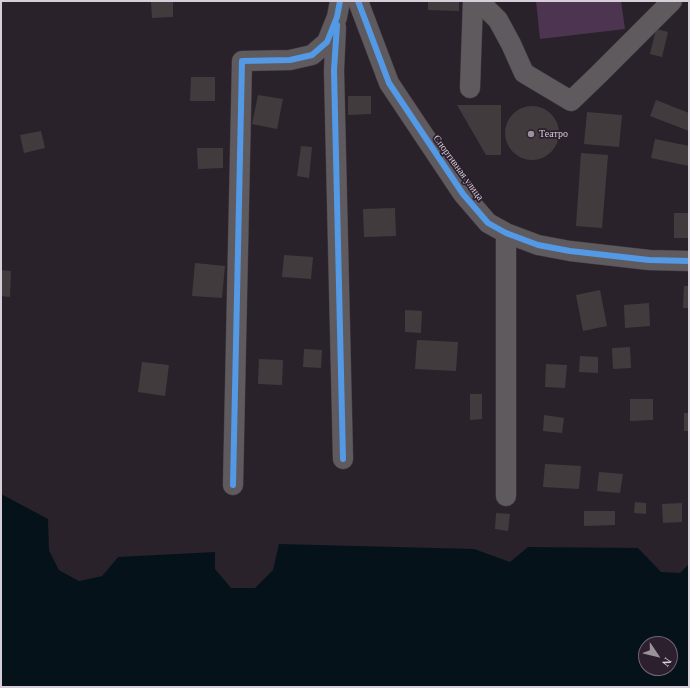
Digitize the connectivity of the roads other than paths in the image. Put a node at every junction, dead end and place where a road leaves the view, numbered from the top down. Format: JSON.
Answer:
{"nodes":[{"id":1,"x":358,"y":1,"type":"edge"},
{"id":2,"x":473,"y":1,"type":"edge"},
{"id":3,"x":479,"y":1,"type":"edge"},
{"id":4,"x":672,"y":1,"type":"edge"},
{"id":5,"x":339,"y":9,"type":"edge"},
{"id":6,"x":470,"y":88,"type":"dead end"},
{"id":7,"x":506,"y":234,"type":"junction"},
{"id":8,"x":689,"y":261,"type":"edge"},
{"id":9,"x":343,"y":459,"type":"dead end"},
{"id":10,"x":233,"y":485,"type":"dead end"},
{"id":11,"x":506,"y":496,"type":"dead end"}],
"edges":[{"from":1,"to":7,"type":"street","name":"Спортивная улица"},
{"from":2,"to":6,"type":"street"},
{"from":3,"to":4,"type":"street"},
{"from":5,"to":9,"type":"street"},
{"from":5,"to":10,"type":"street"},
{"from":7,"to":8,"type":"street","name":"Спортивная улица"},
{"from":7,"to":11,"type":"street"}]}
